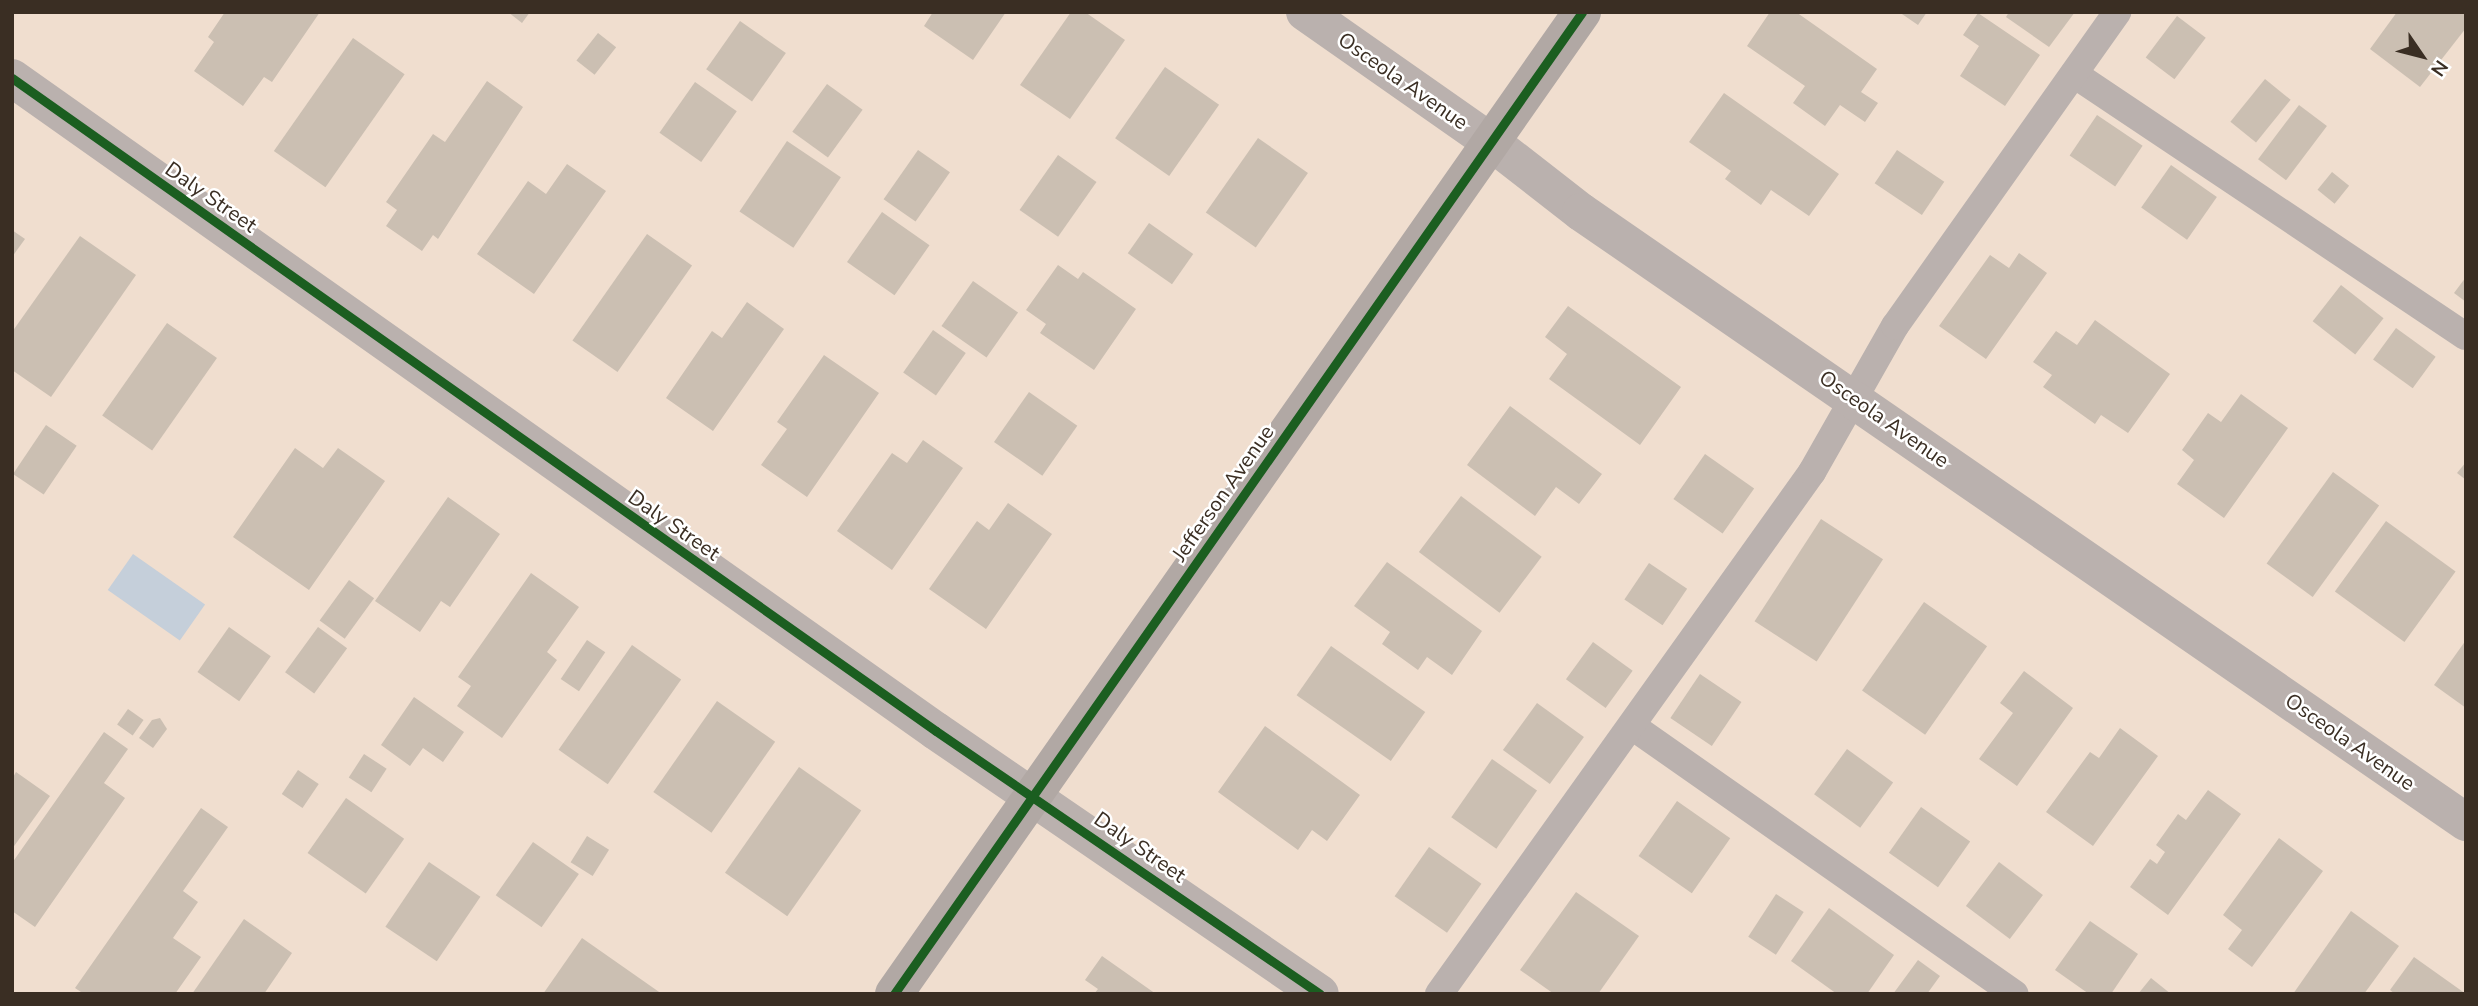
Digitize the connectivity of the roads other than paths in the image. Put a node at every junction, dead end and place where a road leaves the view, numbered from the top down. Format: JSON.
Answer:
{"nodes":[{"id":1,"x":1305,"y":12,"type":"edge"},
{"id":2,"x":1582,"y":12,"type":"edge"},
{"id":3,"x":2117,"y":12,"type":"edge"},
{"id":4,"x":2074,"y":74,"type":"junction"},
{"id":5,"x":12,"y":78,"type":"edge"},
{"id":6,"x":1491,"y":142,"type":"junction"},
{"id":7,"x":2466,"y":336,"type":"edge"},
{"id":8,"x":1853,"y":397,"type":"junction"},
{"id":9,"x":1632,"y":726,"type":"junction"},
{"id":10,"x":1034,"y":794,"type":"junction"},
{"id":11,"x":2466,"y":822,"type":"edge"},
{"id":12,"x":894,"y":994,"type":"edge"},
{"id":13,"x":1320,"y":994,"type":"edge"},
{"id":14,"x":1439,"y":994,"type":"edge"},
{"id":15,"x":2015,"y":994,"type":"edge"}],
"edges":[{"from":1,"to":6,"type":"street","name":"Osceola Avenue"},
{"from":2,"to":6,"type":"street","name":"Jefferson Avenue"},
{"from":3,"to":4,"type":"lane"},
{"from":4,"to":7,"type":"lane"},
{"from":4,"to":8,"type":"lane"},
{"from":5,"to":10,"type":"street","name":"Daly Street"},
{"from":6,"to":8,"type":"street","name":"Osceola Avenue"},
{"from":6,"to":10,"type":"street","name":"Jefferson Avenue"},
{"from":8,"to":9,"type":"lane"},
{"from":8,"to":11,"type":"street","name":"Osceola Avenue"},
{"from":9,"to":14,"type":"lane"},
{"from":9,"to":15,"type":"lane"},
{"from":10,"to":12,"type":"street","name":"Jefferson Avenue"},
{"from":10,"to":13,"type":"street","name":"Daly Street"}]}
